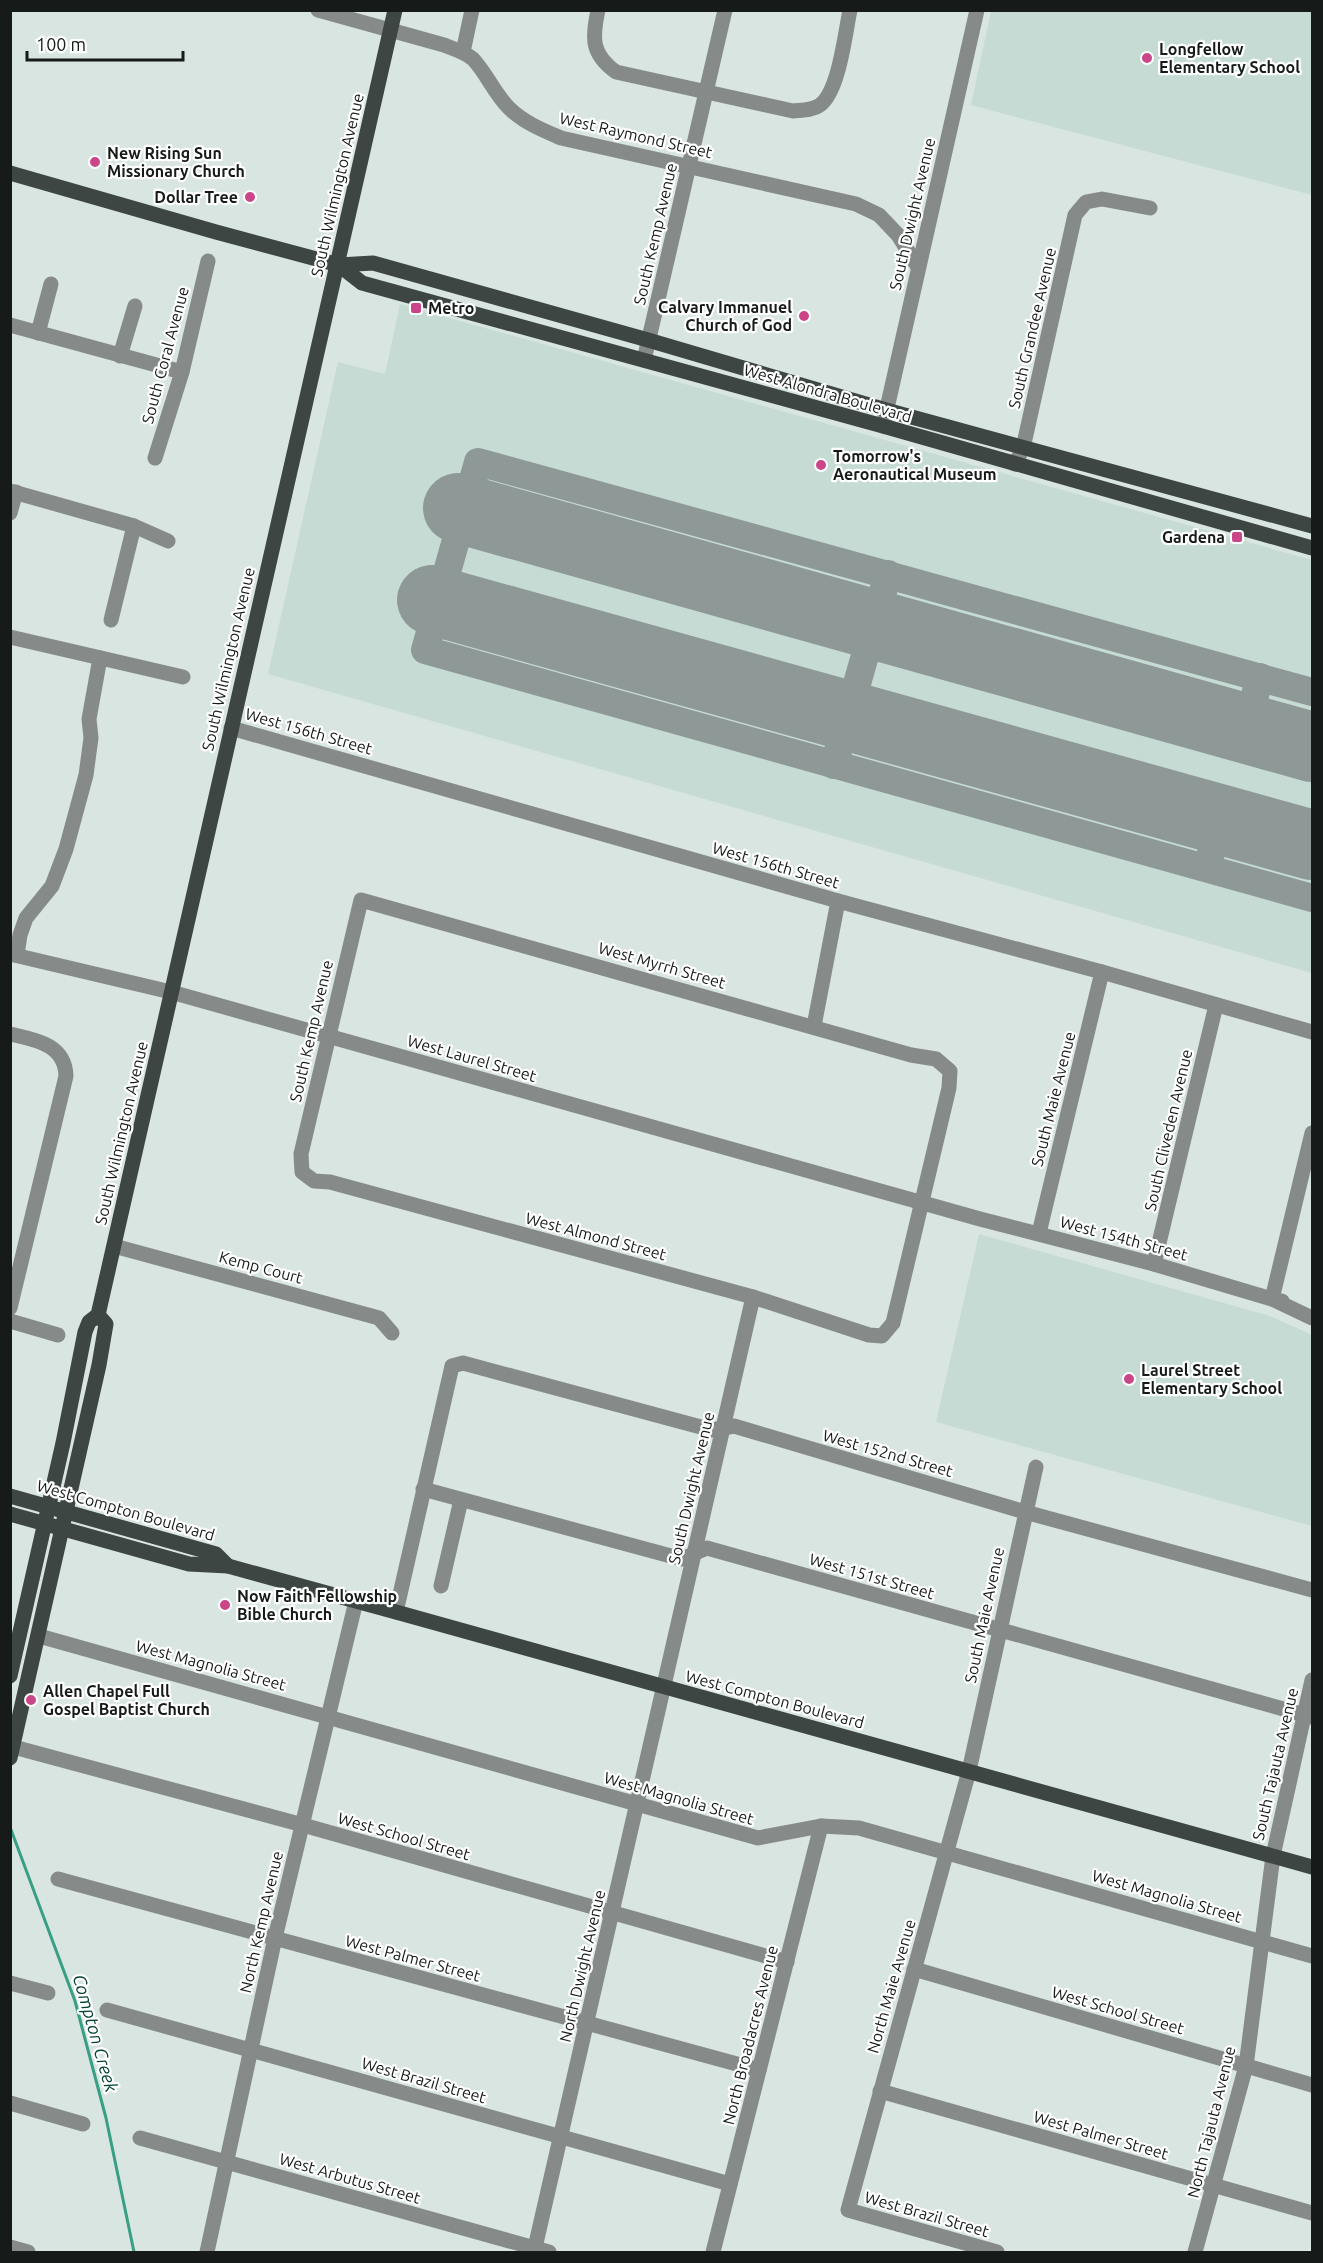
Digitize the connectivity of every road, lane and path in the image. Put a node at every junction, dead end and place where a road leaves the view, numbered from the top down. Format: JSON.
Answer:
{"nodes":[{"id":1,"x":318,"y":10,"type":"edge"},
{"id":2,"x":395,"y":10,"type":"edge"},
{"id":3,"x":472,"y":10,"type":"edge"},
{"id":4,"x":598,"y":10,"type":"edge"},
{"id":5,"x":725,"y":10,"type":"edge"},
{"id":6,"x":850,"y":10,"type":"edge"},
{"id":7,"x":977,"y":10,"type":"edge"},
{"id":8,"x":390,"y":30,"type":"junction"},
{"id":9,"x":462,"y":52,"type":"junction"},
{"id":10,"x":707,"y":93,"type":"junction"},
{"id":11,"x":689,"y":166,"type":"junction"},
{"id":12,"x":10,"y":173,"type":"edge"},
{"id":13,"x":1150,"y":208,"type":"dead end"},
{"id":14,"x":207,"y":261,"type":"dead end"},
{"id":15,"x":339,"y":265,"type":"junction"},
{"id":16,"x":918,"y":267,"type":"junction"},
{"id":17,"x":51,"y":284,"type":"dead end"},
{"id":18,"x":135,"y":306,"type":"dead end"},
{"id":19,"x":10,"y":325,"type":"edge"},
{"id":20,"x":38,"y":333,"type":"junction"},
{"id":21,"x":648,"y":340,"type":"junction"},
{"id":22,"x":120,"y":356,"type":"junction"},
{"id":23,"x":644,"y":360,"type":"junction"},
{"id":24,"x":182,"y":372,"type":"junction"},
{"id":25,"x":886,"y":410,"type":"junction"},
{"id":26,"x":883,"y":426,"type":"junction"},
{"id":27,"x":1023,"y":447,"type":"junction"},
{"id":28,"x":155,"y":458,"type":"dead end"},
{"id":29,"x":1015,"y":464,"type":"junction"},
{"id":30,"x":13,"y":492,"type":"edge"},
{"id":31,"x":10,"y":513,"type":"edge"},
{"id":32,"x":134,"y":526,"type":"junction"},
{"id":33,"x":1312,"y":526,"type":"edge"},
{"id":34,"x":168,"y":541,"type":"dead end"},
{"id":35,"x":1312,"y":548,"type":"edge"},
{"id":36,"x":111,"y":620,"type":"dead end"},
{"id":37,"x":10,"y":637,"type":"edge"},
{"id":38,"x":100,"y":658,"type":"junction"},
{"id":39,"x":183,"y":677,"type":"dead end"},
{"id":40,"x":231,"y":728,"type":"junction"},
{"id":41,"x":361,"y":900,"type":"joint"},
{"id":42,"x":838,"y":902,"type":"junction"},
{"id":43,"x":14,"y":954,"type":"edge"},
{"id":44,"x":1102,"y":972,"type":"junction"},
{"id":45,"x":171,"y":992,"type":"junction"},
{"id":46,"x":1216,"y":1005,"type":"junction"},
{"id":47,"x":814,"y":1026,"type":"junction"},
{"id":48,"x":1312,"y":1032,"type":"edge"},
{"id":49,"x":10,"y":1034,"type":"edge"},
{"id":50,"x":327,"y":1037,"type":"junction"},
{"id":51,"x":1312,"y":1134,"type":"edge"},
{"id":52,"x":302,"y":1172,"type":"joint"},
{"id":53,"x":922,"y":1203,"type":"junction"},
{"id":54,"x":1039,"y":1233,"type":"junction"},
{"id":55,"x":114,"y":1246,"type":"junction"},
{"id":56,"x":1154,"y":1264,"type":"junction"},
{"id":57,"x":753,"y":1297,"type":"junction"},
{"id":58,"x":1272,"y":1299,"type":"junction"},
{"id":59,"x":10,"y":1308,"type":"edge"},
{"id":60,"x":1312,"y":1309,"type":"edge"},
{"id":61,"x":98,"y":1316,"type":"junction"},
{"id":62,"x":1312,"y":1318,"type":"edge"},
{"id":63,"x":10,"y":1321,"type":"edge"},
{"id":64,"x":392,"y":1333,"type":"dead end"},
{"id":65,"x":58,"y":1335,"type":"dead end"},
{"id":66,"x":723,"y":1428,"type":"junction"},
{"id":67,"x":1036,"y":1467,"type":"dead end"},
{"id":68,"x":423,"y":1489,"type":"junction"},
{"id":69,"x":10,"y":1496,"type":"edge"},
{"id":70,"x":461,"y":1500,"type":"junction"},
{"id":71,"x":48,"y":1506,"type":"junction"},
{"id":72,"x":66,"y":1510,"type":"junction"},
{"id":73,"x":1025,"y":1512,"type":"junction"},
{"id":74,"x":10,"y":1514,"type":"edge"},
{"id":75,"x":44,"y":1523,"type":"junction"},
{"id":76,"x":63,"y":1528,"type":"junction"},
{"id":77,"x":695,"y":1553,"type":"junction"},
{"id":78,"x":228,"y":1566,"type":"junction"},
{"id":79,"x":441,"y":1586,"type":"dead end"},
{"id":80,"x":1312,"y":1590,"type":"edge"},
{"id":81,"x":356,"y":1601,"type":"junction"},
{"id":82,"x":396,"y":1612,"type":"junction"},
{"id":83,"x":999,"y":1629,"type":"junction"},
{"id":84,"x":39,"y":1636,"type":"junction"},
{"id":85,"x":10,"y":1676,"type":"edge"},
{"id":86,"x":1312,"y":1680,"type":"edge"},
{"id":87,"x":662,"y":1688,"type":"junction"},
{"id":88,"x":330,"y":1716,"type":"junction"},
{"id":89,"x":1309,"y":1716,"type":"edge"},
{"id":90,"x":12,"y":1750,"type":"edge"},
{"id":91,"x":969,"y":1771,"type":"junction"},
{"id":92,"x":637,"y":1805,"type":"junction"},
{"id":93,"x":303,"y":1825,"type":"junction"},
{"id":94,"x":821,"y":1826,"type":"junction"},
{"id":95,"x":948,"y":1852,"type":"junction"},
{"id":96,"x":1273,"y":1856,"type":"junction"},
{"id":97,"x":1312,"y":1867,"type":"edge"},
{"id":98,"x":58,"y":1879,"type":"dead end"},
{"id":99,"x":613,"y":1914,"type":"junction"},
{"id":100,"x":275,"y":1938,"type":"junction"},
{"id":101,"x":1261,"y":1942,"type":"junction"},
{"id":102,"x":1312,"y":1956,"type":"edge"},
{"id":103,"x":787,"y":1962,"type":"junction"},
{"id":104,"x":915,"y":1969,"type":"junction"},
{"id":105,"x":10,"y":1983,"type":"edge"},
{"id":106,"x":48,"y":1993,"type":"dead end"},
{"id":107,"x":107,"y":2010,"type":"dead end"},
{"id":108,"x":588,"y":2024,"type":"junction"},
{"id":109,"x":251,"y":2050,"type":"junction"},
{"id":110,"x":1246,"y":2066,"type":"junction"},
{"id":111,"x":759,"y":2070,"type":"junction"},
{"id":112,"x":1312,"y":2085,"type":"edge"},
{"id":113,"x":880,"y":2091,"type":"junction"},
{"id":114,"x":10,"y":2103,"type":"edge"},
{"id":115,"x":83,"y":2124,"type":"dead end"},
{"id":116,"x":560,"y":2137,"type":"junction"},
{"id":117,"x":141,"y":2138,"type":"dead end"},
{"id":118,"x":228,"y":2163,"type":"junction"},
{"id":119,"x":730,"y":2184,"type":"junction"},
{"id":120,"x":1213,"y":2186,"type":"junction"},
{"id":121,"x":848,"y":2210,"type":"joint"},
{"id":122,"x":1312,"y":2213,"type":"edge"},
{"id":123,"x":10,"y":2247,"type":"edge"},
{"id":124,"x":539,"y":2251,"type":"edge"},
{"id":125,"x":28,"y":2253,"type":"edge"},
{"id":126,"x":207,"y":2253,"type":"edge"},
{"id":127,"x":713,"y":2253,"type":"edge"},
{"id":128,"x":998,"y":2253,"type":"edge"},
{"id":129,"x":1195,"y":2253,"type":"edge"}],
"edges":[{"from":1,"to":8,"type":"street","name":"West Raymond Street"},
{"from":2,"to":8,"type":"main road","name":"South Wilmington Avenue"},
{"from":3,"to":9,"type":"street"},
{"from":4,"to":10,"type":"street"},
{"from":5,"to":10,"type":"street","name":"South Kemp Avenue"},
{"from":6,"to":10,"type":"street"},
{"from":7,"to":16,"type":"street","name":"South Dwight Avenue"},
{"from":8,"to":9,"type":"street","name":"West Raymond Street"},
{"from":8,"to":15,"type":"main road","name":"South Wilmington Avenue"},
{"from":9,"to":11,"type":"street","name":"West Raymond Street"},
{"from":10,"to":11,"type":"street","name":"South Kemp Avenue"},
{"from":11,"to":16,"type":"street","name":"West Raymond Street"},
{"from":11,"to":21,"type":"street","name":"South Kemp Avenue"},
{"from":12,"to":15,"type":"main road","name":"West Alondra Boulevard"},
{"from":13,"to":27,"type":"street","name":"South Grandee Avenue"},
{"from":14,"to":24,"type":"street","name":"South Coral Avenue"},
{"from":15,"to":21,"type":"main road","name":"West Alondra Boulevard"},
{"from":15,"to":23,"type":"main road","name":"West Alondra Boulevard"},
{"from":15,"to":40,"type":"main road","name":"South Wilmington Avenue"},
{"from":16,"to":25,"type":"street","name":"South Dwight Avenue"},
{"from":17,"to":20,"type":"street"},
{"from":18,"to":22,"type":"street"},
{"from":19,"to":20,"type":"street"},
{"from":20,"to":22,"type":"street"},
{"from":21,"to":23,"type":"street","name":"South Kemp Avenue"},
{"from":21,"to":25,"type":"main road","name":"West Alondra Boulevard"},
{"from":22,"to":24,"type":"street"},
{"from":23,"to":26,"type":"main road","name":"West Alondra Boulevard"},
{"from":24,"to":28,"type":"street","name":"South Coral Avenue"},
{"from":25,"to":26,"type":"street","name":"South Dwight Avenue"},
{"from":25,"to":27,"type":"main road","name":"West Alondra Boulevard"},
{"from":26,"to":29,"type":"main road","name":"West Alondra Boulevard"},
{"from":27,"to":29,"type":"street","name":"South Grandee Avenue"},
{"from":27,"to":33,"type":"main road","name":"West Alondra Boulevard"},
{"from":29,"to":35,"type":"main road","name":"West Alondra Boulevard"},
{"from":30,"to":31,"type":"street"},
{"from":30,"to":32,"type":"street"},
{"from":32,"to":34,"type":"street"},
{"from":32,"to":36,"type":"street"},
{"from":37,"to":38,"type":"street"},
{"from":38,"to":39,"type":"street"},
{"from":38,"to":43,"type":"street"},
{"from":40,"to":42,"type":"street","name":"West 156th Street"},
{"from":40,"to":45,"type":"main road","name":"South Wilmington Avenue"},
{"from":41,"to":47,"type":"street","name":"West Myrrh Street"},
{"from":41,"to":50,"type":"street","name":"South Kemp Avenue"},
{"from":42,"to":44,"type":"street","name":"West 156th Street"},
{"from":42,"to":47,"type":"street"},
{"from":43,"to":45,"type":"street","name":"West Laurel Street"},
{"from":44,"to":46,"type":"street","name":"West 156th Street"},
{"from":44,"to":54,"type":"street","name":"South Maie Avenue"},
{"from":45,"to":50,"type":"street","name":"West Laurel Street"},
{"from":45,"to":55,"type":"main road","name":"South Wilmington Avenue"},
{"from":46,"to":48,"type":"street","name":"West 156th Street"},
{"from":46,"to":56,"type":"street","name":"South Cliveden Avenue"},
{"from":47,"to":53,"type":"street","name":"West Myrrh Street"},
{"from":49,"to":59,"type":"street"},
{"from":50,"to":52,"type":"street","name":"South Kemp Avenue"},
{"from":50,"to":53,"type":"street","name":"West Laurel Street"},
{"from":51,"to":58,"type":"street"},
{"from":52,"to":57,"type":"street","name":"West Almond Street"},
{"from":53,"to":54,"type":"street","name":"West 154th Street"},
{"from":53,"to":57,"type":"street","name":"West Almond Street"},
{"from":54,"to":56,"type":"street","name":"West 154th Street"},
{"from":55,"to":61,"type":"main road","name":"South Wilmington Avenue"},
{"from":55,"to":64,"type":"street","name":"Kemp Court"},
{"from":56,"to":58,"type":"street","name":"West 154th Street"},
{"from":57,"to":66,"type":"street","name":"South Dwight Avenue"},
{"from":58,"to":60,"type":"street"},
{"from":58,"to":62,"type":"street","name":"West 154th Street"},
{"from":61,"to":71,"type":"main road","name":"South Wilmington Avenue"},
{"from":61,"to":72,"type":"main road","name":"South Wilmington Avenue"},
{"from":63,"to":65,"type":"street"},
{"from":66,"to":68,"type":"street","name":"West 152nd Street"},
{"from":66,"to":73,"type":"street","name":"West 152nd Street"},
{"from":66,"to":77,"type":"street","name":"South Dwight Avenue"},
{"from":67,"to":73,"type":"street","name":"South Maie Avenue"},
{"from":68,"to":70,"type":"street","name":"West 151st Street"},
{"from":68,"to":82,"type":"street"},
{"from":69,"to":71,"type":"main road","name":"West Compton Boulevard"},
{"from":70,"to":77,"type":"street","name":"West 151st Street"},
{"from":70,"to":79,"type":"street"},
{"from":71,"to":72,"type":"main road","name":"West Compton Boulevard"},
{"from":71,"to":75,"type":"main road","name":"South Wilmington Avenue"},
{"from":72,"to":76,"type":"main road","name":"South Wilmington Avenue"},
{"from":72,"to":78,"type":"main road","name":"West Compton Boulevard"},
{"from":73,"to":80,"type":"street","name":"West 152nd Street"},
{"from":73,"to":83,"type":"street","name":"South Maie Avenue"},
{"from":74,"to":75,"type":"main road","name":"West Compton Boulevard"},
{"from":75,"to":76,"type":"main road","name":"West Compton Boulevard"},
{"from":75,"to":85,"type":"main road","name":"South Wilmington Avenue"},
{"from":76,"to":78,"type":"main road","name":"West Compton Boulevard"},
{"from":76,"to":84,"type":"main road","name":"South Wilmington Avenue"},
{"from":77,"to":83,"type":"street","name":"West 151st Street"},
{"from":77,"to":87,"type":"street","name":"South Dwight Avenue"},
{"from":78,"to":81,"type":"main road","name":"West Compton Boulevard"},
{"from":81,"to":82,"type":"main road","name":"West Compton Boulevard"},
{"from":81,"to":88,"type":"street","name":"North Kemp Avenue"},
{"from":82,"to":87,"type":"main road","name":"West Compton Boulevard"},
{"from":83,"to":89,"type":"street","name":"West 151st Street"},
{"from":83,"to":91,"type":"street","name":"South Maie Avenue"},
{"from":84,"to":88,"type":"street","name":"West Magnolia Street"},
{"from":84,"to":90,"type":"main road","name":"South Wilmington Avenue"},
{"from":86,"to":89,"type":"street","name":"South Tajauta Avenue"},
{"from":87,"to":91,"type":"main road","name":"West Compton Boulevard"},
{"from":87,"to":92,"type":"street","name":"North Dwight Avenue"},
{"from":88,"to":92,"type":"street","name":"West Magnolia Street"},
{"from":88,"to":93,"type":"street","name":"North Kemp Avenue"},
{"from":89,"to":96,"type":"street","name":"South Tajauta Avenue"},
{"from":90,"to":93,"type":"street","name":"West School Street"},
{"from":91,"to":95,"type":"street","name":"North Maie Avenue"},
{"from":91,"to":96,"type":"main road","name":"West Compton Boulevard"},
{"from":92,"to":94,"type":"street","name":"West Magnolia Street"},
{"from":92,"to":99,"type":"street","name":"North Dwight Avenue"},
{"from":93,"to":99,"type":"street","name":"West School Street"},
{"from":93,"to":100,"type":"street","name":"North Kemp Avenue"},
{"from":94,"to":95,"type":"street","name":"West Magnolia Street"},
{"from":94,"to":103,"type":"street","name":"North Broadacres Avenue"},
{"from":95,"to":101,"type":"street","name":"West Magnolia Street"},
{"from":95,"to":104,"type":"street","name":"North Maie Avenue"},
{"from":96,"to":97,"type":"main road","name":"West Compton Boulevard"},
{"from":96,"to":101,"type":"street","name":"North Tajauta Avenue"},
{"from":98,"to":100,"type":"street","name":"West Palmer Street"},
{"from":99,"to":103,"type":"street","name":"West School Street"},
{"from":99,"to":108,"type":"street","name":"North Dwight Avenue"},
{"from":100,"to":108,"type":"street","name":"West Palmer Street"},
{"from":100,"to":109,"type":"street","name":"North Kemp Avenue"},
{"from":101,"to":102,"type":"street","name":"West Magnolia Street"},
{"from":101,"to":110,"type":"street","name":"North Tajauta Avenue"},
{"from":103,"to":111,"type":"street","name":"North Broadacres Avenue"},
{"from":104,"to":110,"type":"street","name":"West School Street"},
{"from":104,"to":113,"type":"street","name":"North Maie Avenue"},
{"from":105,"to":106,"type":"street"},
{"from":107,"to":109,"type":"street","name":"West Brazil Street"},
{"from":108,"to":111,"type":"street","name":"West Palmer Street"},
{"from":108,"to":116,"type":"street","name":"North Dwight Avenue"},
{"from":109,"to":116,"type":"street","name":"West Brazil Street"},
{"from":109,"to":118,"type":"street","name":"North Kemp Avenue"},
{"from":110,"to":112,"type":"street","name":"West School Street"},
{"from":110,"to":120,"type":"street","name":"North Tajauta Avenue"},
{"from":111,"to":119,"type":"street","name":"North Broadacres Avenue"},
{"from":113,"to":120,"type":"street","name":"West Palmer Street"},
{"from":113,"to":121,"type":"street","name":"North Maie Avenue"},
{"from":114,"to":115,"type":"street"},
{"from":116,"to":119,"type":"street","name":"West Brazil Street"},
{"from":116,"to":124,"type":"street","name":"North Dwight Avenue"},
{"from":117,"to":118,"type":"street","name":"West Arbutus Street"},
{"from":118,"to":124,"type":"street","name":"West Arbutus Street"},
{"from":118,"to":126,"type":"street","name":"North Kemp Avenue"},
{"from":119,"to":127,"type":"street","name":"North Broadacres Avenue"},
{"from":120,"to":122,"type":"street","name":"West Palmer Street"},
{"from":120,"to":129,"type":"street","name":"North Tajauta Avenue"},
{"from":121,"to":128,"type":"street","name":"West Brazil Street"},
{"from":123,"to":125,"type":"street"}]}
